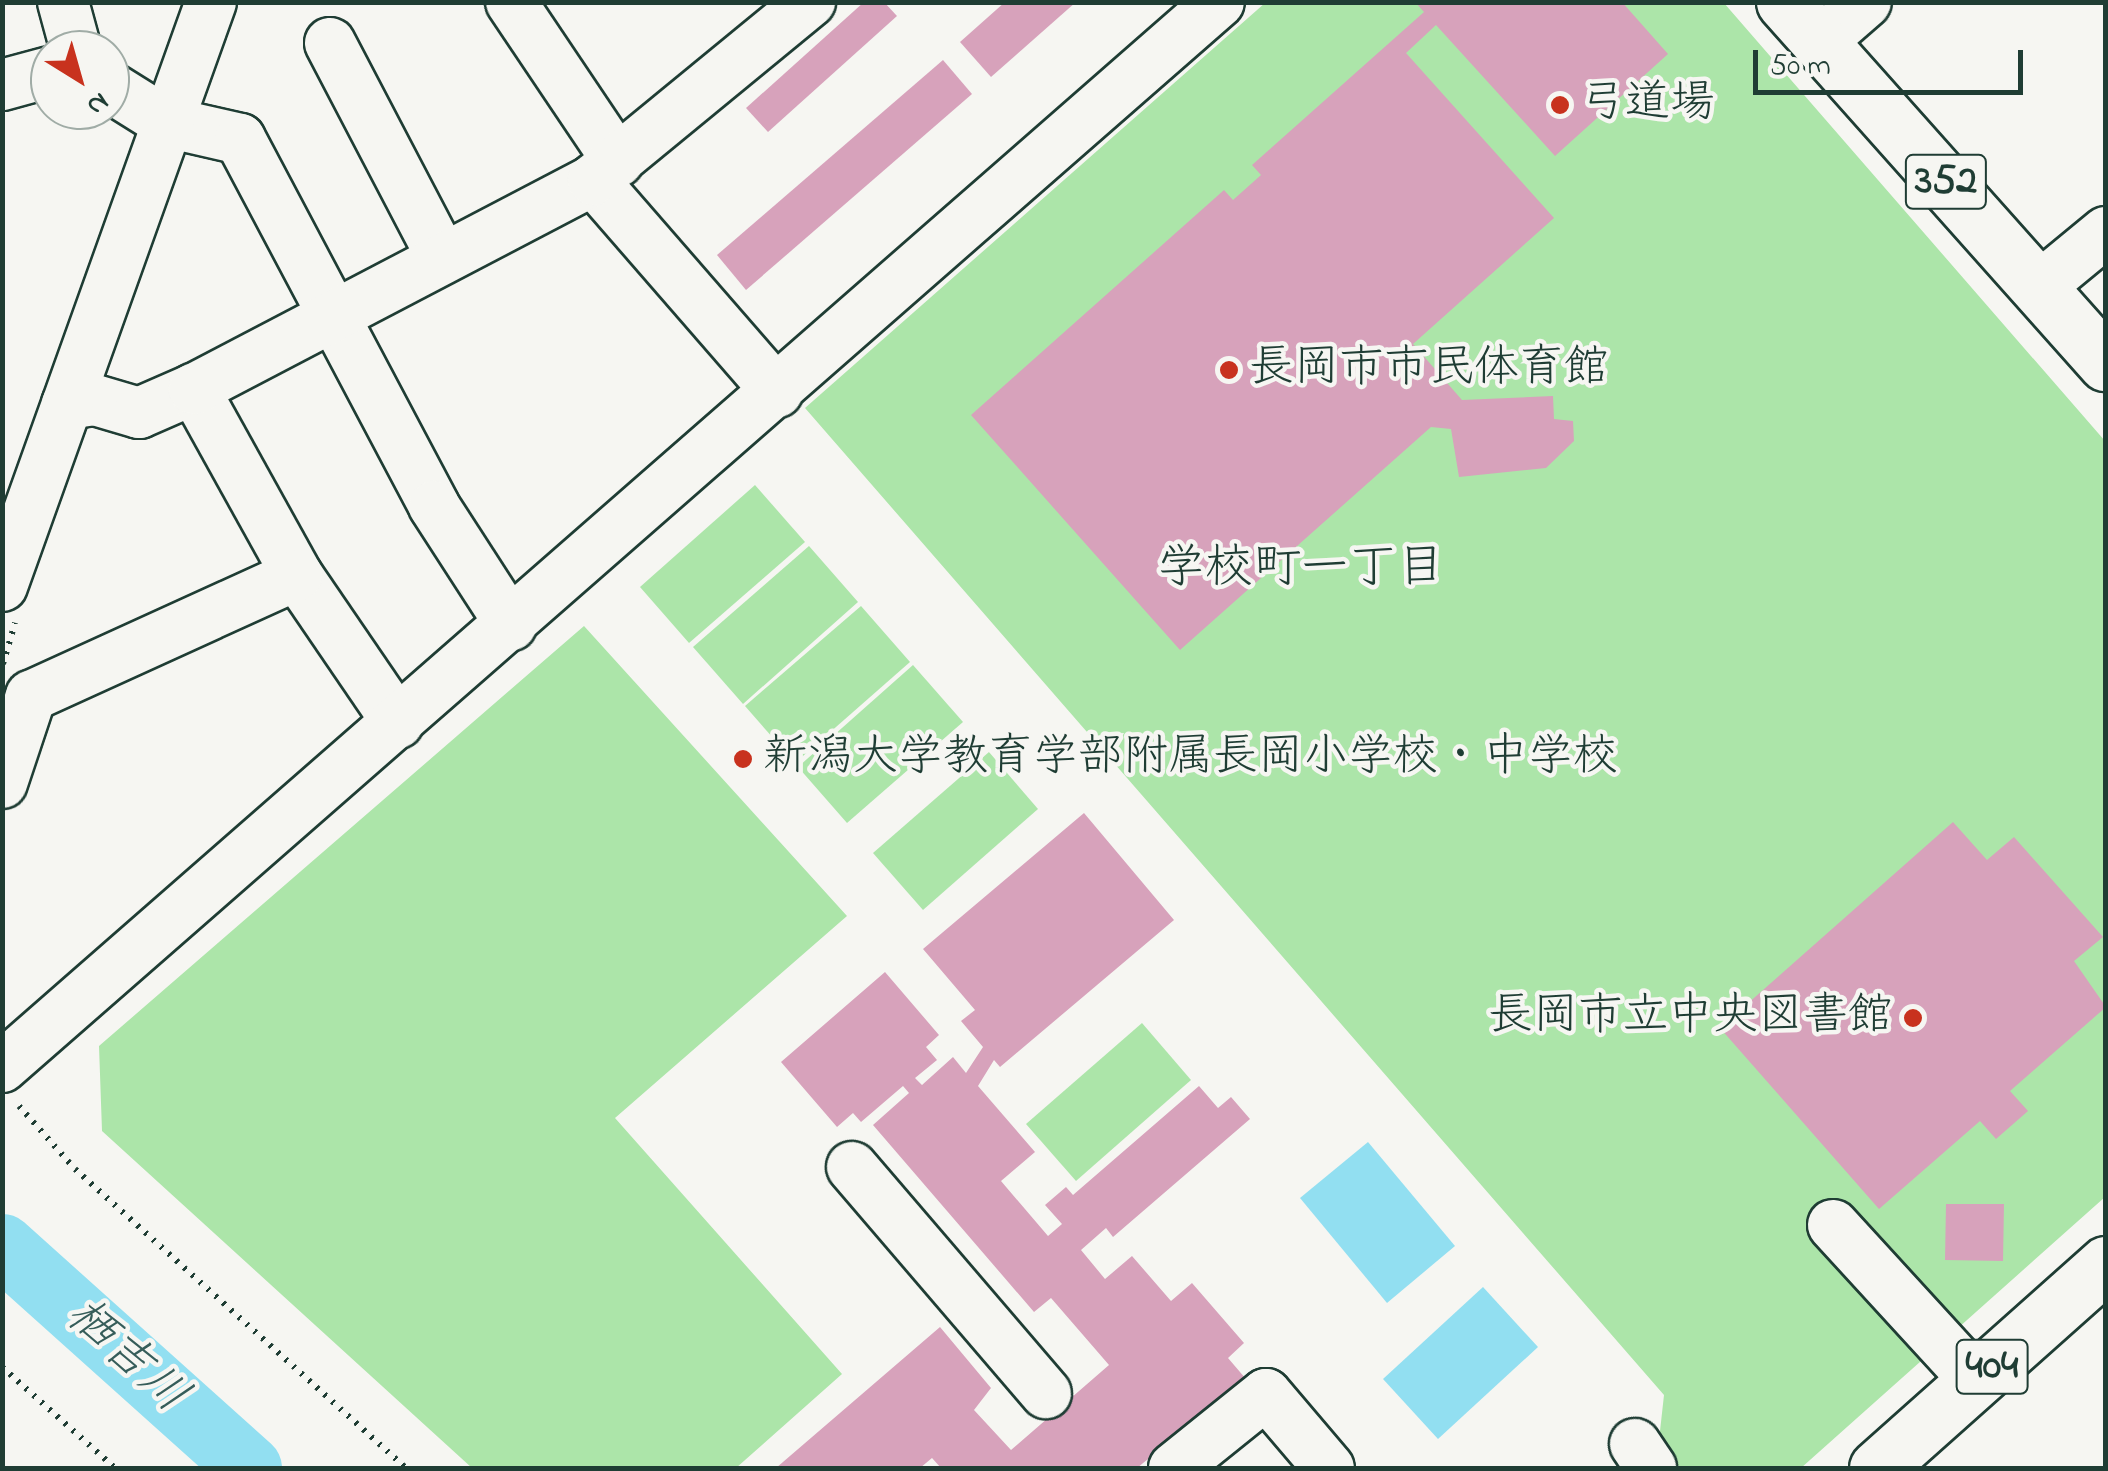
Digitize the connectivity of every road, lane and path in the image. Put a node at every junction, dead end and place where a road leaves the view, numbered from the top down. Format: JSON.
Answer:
{"nodes":[{"id":1,"x":63,"y":2,"type":"edge"},
{"id":2,"x":211,"y":2,"type":"edge"},
{"id":3,"x":511,"y":2,"type":"edge"},
{"id":4,"x":1219,"y":2,"type":"edge"},
{"id":5,"x":1784,"y":2,"type":"edge"},
{"id":6,"x":1866,"y":2,"type":"edge"},
{"id":7,"x":807,"y":3,"type":"edge"},
{"id":8,"x":71,"y":30,"type":"edge"},
{"id":9,"x":330,"y":43,"type":"dead end"},
{"id":10,"x":1819,"y":43,"type":"junction"},
{"id":11,"x":30,"y":77,"type":"edge"},
{"id":12,"x":2,"y":85,"type":"edge"},
{"id":13,"x":130,"y":100,"type":"edge"},
{"id":14,"x":166,"y":122,"type":"junction"},
{"id":15,"x":605,"y":170,"type":"junction"},
{"id":16,"x":2106,"y":232,"type":"edge"},
{"id":17,"x":441,"y":255,"type":"junction"},
{"id":18,"x":2038,"y":288,"type":"junction"},
{"id":19,"x":331,"y":314,"type":"junction"},
{"id":20,"x":2106,"y":364,"type":"edge"},
{"id":21,"x":194,"y":389,"type":"junction"},
{"id":22,"x":777,"y":392,"type":"junction"},
{"id":23,"x":66,"y":404,"type":"junction"},
{"id":24,"x":26,"y":455,"type":"edge"},
{"id":25,"x":298,"y":576,"type":"junction"},
{"id":26,"x":2,"y":586,"type":"edge"},
{"id":27,"x":511,"y":625,"type":"junction"},
{"id":28,"x":17,"y":702,"type":"edge"},
{"id":29,"x":398,"y":723,"type":"junction"},
{"id":30,"x":2,"y":783,"type":"edge"},
{"id":31,"x":9,"y":1084,"type":"edge"},
{"id":32,"x":852,"y":1167,"type":"dead end"},
{"id":33,"x":1834,"y":1226,"type":"dead end"},
{"id":34,"x":2106,"y":1264,"type":"edge"},
{"id":35,"x":2,"y":1367,"type":"edge"},
{"id":36,"x":1976,"y":1381,"type":"junction"},
{"id":37,"x":1046,"y":1394,"type":"dead end"},
{"id":38,"x":1318,"y":1465,"type":"edge"},
{"id":39,"x":115,"y":1468,"type":"edge"},
{"id":40,"x":406,"y":1468,"type":"edge"},
{"id":41,"x":1155,"y":1468,"type":"edge"},
{"id":42,"x":1877,"y":1468,"type":"edge"}],
"edges":[{"from":1,"to":8,"type":"street"},
{"from":2,"to":14,"type":"street"},
{"from":3,"to":15,"type":"street"},
{"from":4,"to":22,"type":"street"},
{"from":5,"to":10,"type":"highway","number":"352"},
{"from":6,"to":10,"type":"street"},
{"from":7,"to":15,"type":"street"},
{"from":9,"to":17,"type":"street"},
{"from":10,"to":18,"type":"highway","number":"352"},
{"from":11,"to":12,"type":"street"},
{"from":13,"to":14,"type":"street"},
{"from":14,"to":19,"type":"street"},
{"from":14,"to":23,"type":"street"},
{"from":15,"to":17,"type":"street"},
{"from":15,"to":22,"type":"street"},
{"from":16,"to":18,"type":"street"},
{"from":17,"to":19,"type":"street"},
{"from":18,"to":20,"type":"highway","number":"352"},
{"from":19,"to":21,"type":"street"},
{"from":19,"to":27,"type":"street"},
{"from":21,"to":23,"type":"street"},
{"from":21,"to":25,"type":"street"},
{"from":22,"to":27,"type":"street"},
{"from":23,"to":24,"type":"street"},
{"from":24,"to":26,"type":"street"},
{"from":25,"to":28,"type":"street"},
{"from":25,"to":29,"type":"street"},
{"from":27,"to":29,"type":"street"},
{"from":28,"to":30,"type":"street"},
{"from":29,"to":31,"type":"street"},
{"from":31,"to":40,"type":"path"},
{"from":32,"to":37,"type":"street"},
{"from":33,"to":36,"type":"street"},
{"from":34,"to":36,"type":"highway","number":"404"},
{"from":35,"to":39,"type":"path"},
{"from":36,"to":42,"type":"highway","number":"404"},
{"from":38,"to":41,"type":"street"}]}
